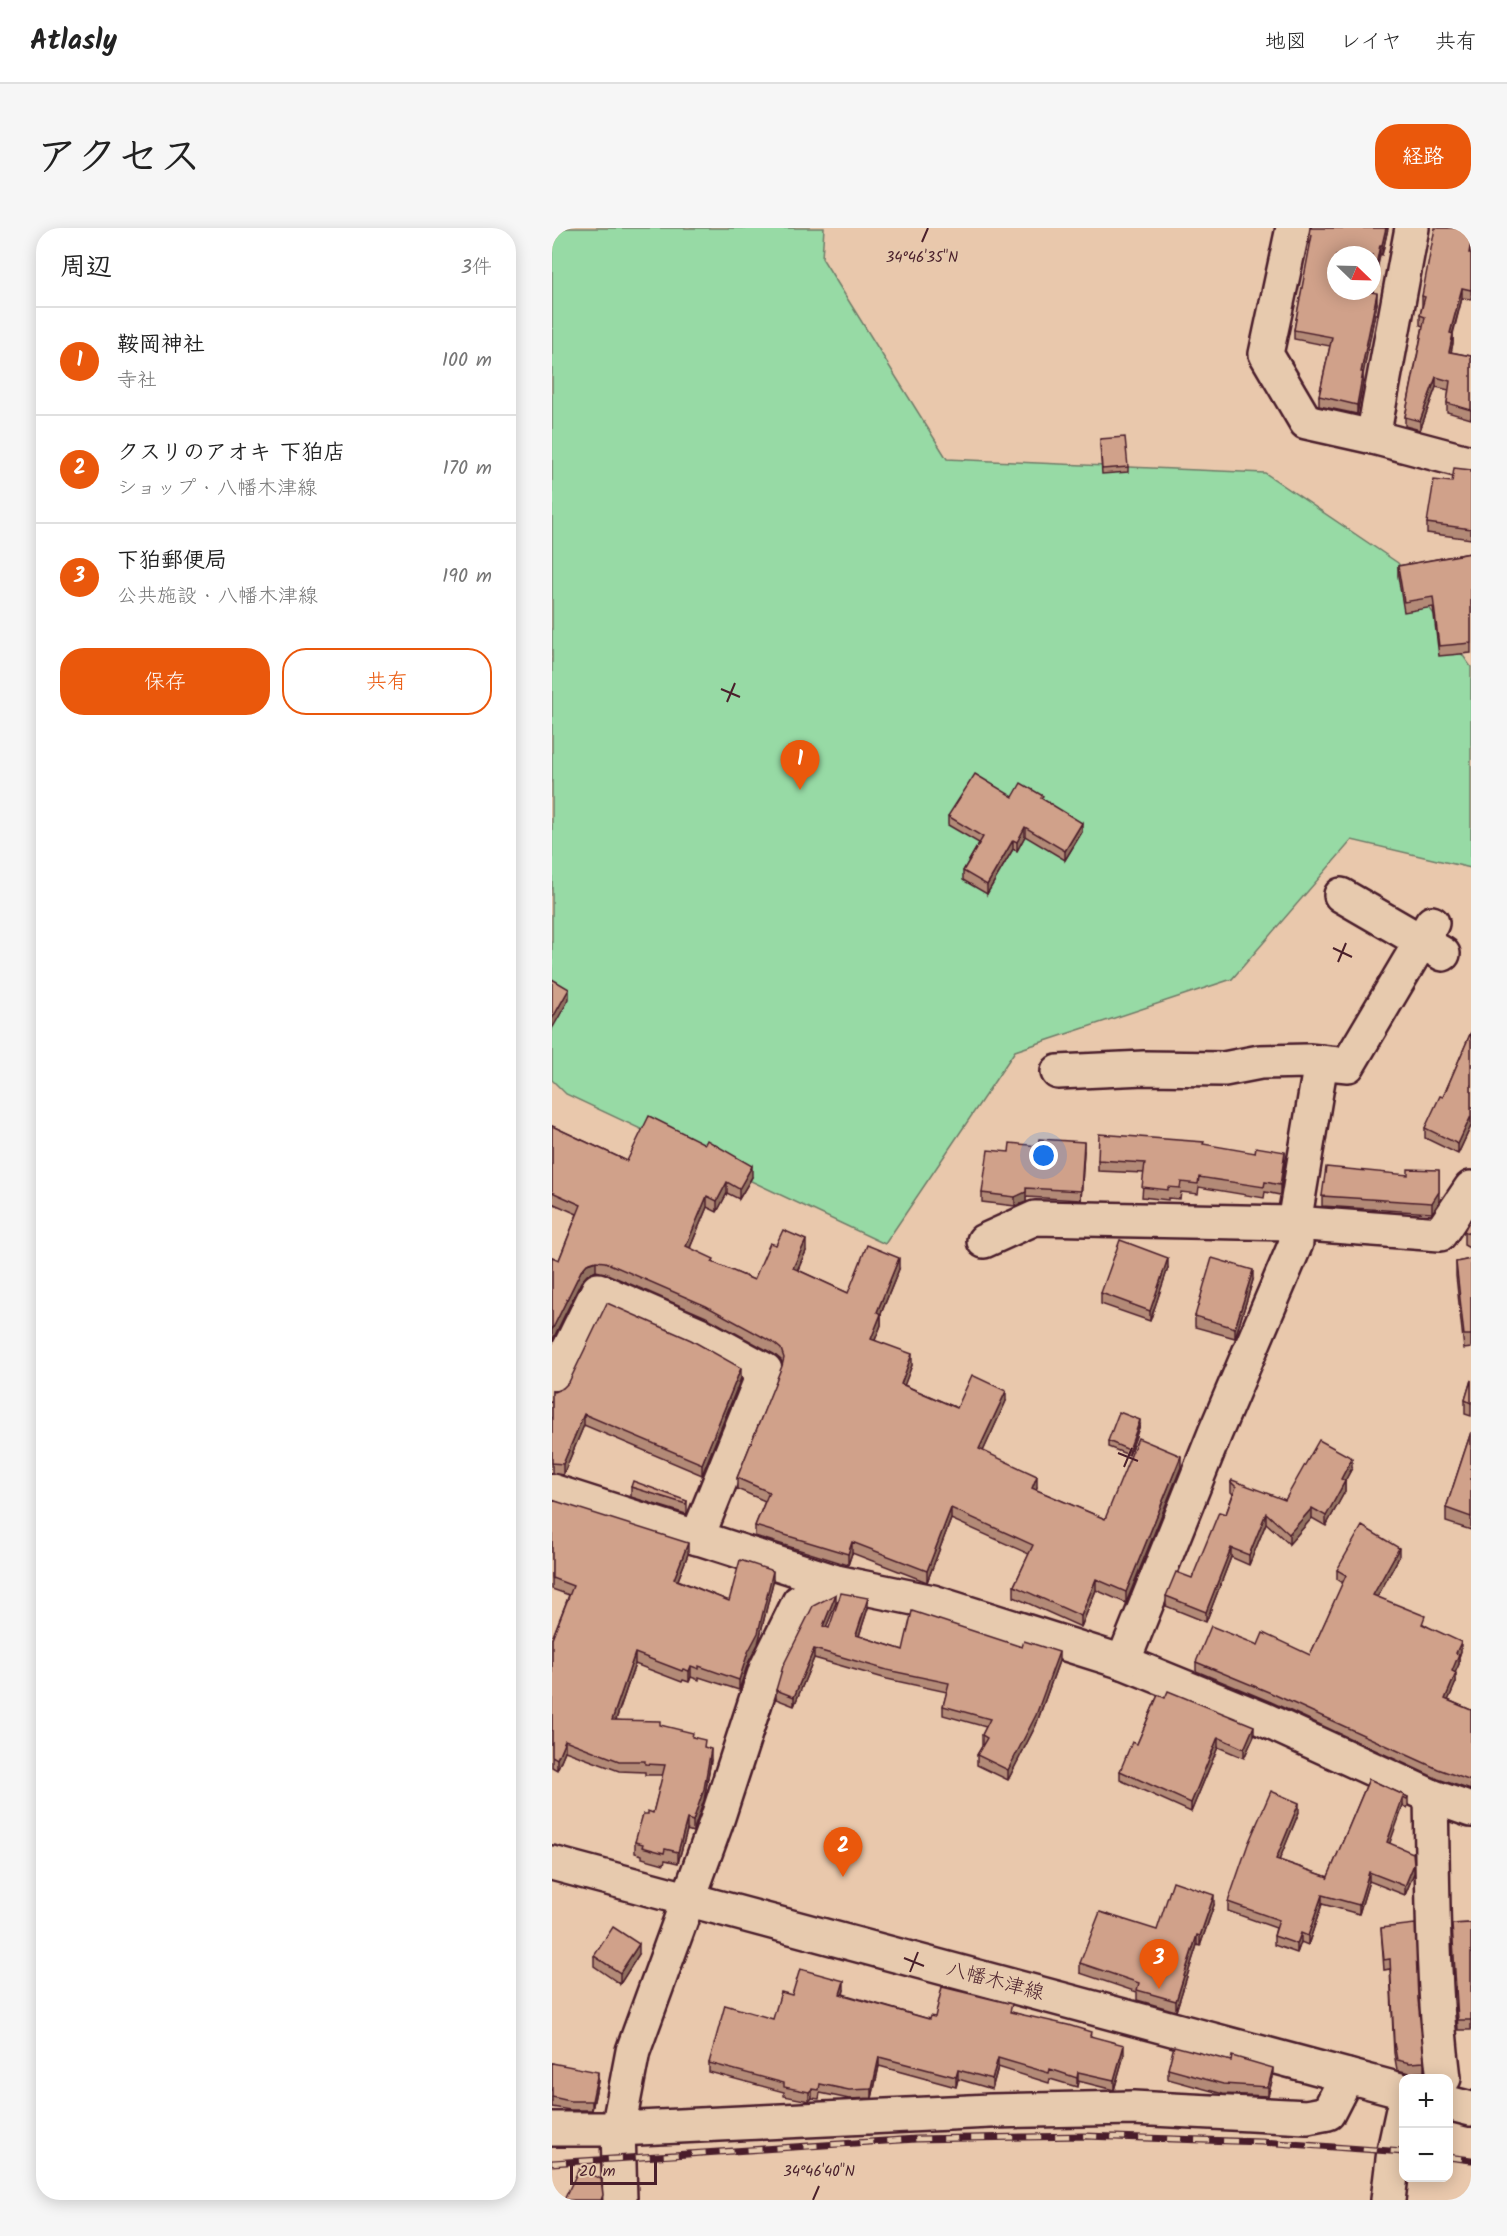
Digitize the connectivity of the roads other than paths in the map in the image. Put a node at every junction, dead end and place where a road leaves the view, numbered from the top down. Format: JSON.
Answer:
{"nodes":[{"id":1,"x":1293,"y":228,"type":"edge"},
{"id":2,"x":1412,"y":228,"type":"edge"},
{"id":3,"x":1373,"y":437,"type":"junction"},
{"id":4,"x":1471,"y":463,"type":"edge"},
{"id":5,"x":1341,"y":895,"type":"dead end"},
{"id":6,"x":1321,"y":1062,"type":"junction"},
{"id":7,"x":1058,"y":1072,"type":"dead end"},
{"id":8,"x":1471,"y":1188,"type":"edge"},
{"id":9,"x":1294,"y":1223,"type":"junction"},
{"id":10,"x":984,"y":1241,"type":"dead end"},
{"id":11,"x":552,"y":1384,"type":"edge"},
{"id":12,"x":552,"y":1491,"type":"edge"},
{"id":13,"x":697,"y":1538,"type":"junction"},
{"id":14,"x":836,"y":1582,"type":"junction"},
{"id":15,"x":1124,"y":1662,"type":"junction"},
{"id":16,"x":1431,"y":1796,"type":"junction"},
{"id":17,"x":1471,"y":1810,"type":"edge"},
{"id":18,"x":552,"y":1863,"type":"edge"},
{"id":19,"x":687,"y":1900,"type":"junction"},
{"id":20,"x":1443,"y":2074,"type":"edge"},
{"id":21,"x":1347,"y":2076,"type":"junction"},
{"id":22,"x":1399,"y":2090,"type":"edge"},
{"id":23,"x":1453,"y":2104,"type":"edge"},
{"id":24,"x":1471,"y":2109,"type":"edge"},
{"id":25,"x":1399,"y":2128,"type":"edge"},
{"id":26,"x":552,"y":2129,"type":"edge"},
{"id":27,"x":618,"y":2130,"type":"junction"},
{"id":28,"x":620,"y":2200,"type":"edge"},
{"id":29,"x":1388,"y":2200,"type":"edge"}],
"edges":[{"from":1,"to":3,"type":"street"},
{"from":2,"to":3,"type":"street"},
{"from":3,"to":4,"type":"street"},
{"from":5,"to":6,"type":"street"},
{"from":6,"to":7,"type":"street"},
{"from":6,"to":9,"type":"street"},
{"from":8,"to":9,"type":"street"},
{"from":9,"to":10,"type":"street"},
{"from":9,"to":15,"type":"street"},
{"from":11,"to":13,"type":"street"},
{"from":12,"to":13,"type":"street"},
{"from":13,"to":14,"type":"street"},
{"from":14,"to":15,"type":"street"},
{"from":14,"to":19,"type":"street"},
{"from":15,"to":16,"type":"street"},
{"from":16,"to":17,"type":"street"},
{"from":16,"to":20,"type":"street"},
{"from":18,"to":19,"type":"street","name":"八幡木津線"},
{"from":19,"to":21,"type":"street","name":"八幡木津線"},
{"from":19,"to":27,"type":"street"},
{"from":21,"to":22,"type":"street","name":"八幡木津線"},
{"from":21,"to":27,"type":"street"},
{"from":23,"to":24,"type":"street"},
{"from":25,"to":29,"type":"street"},
{"from":26,"to":27,"type":"street"},
{"from":27,"to":28,"type":"street"}]}
